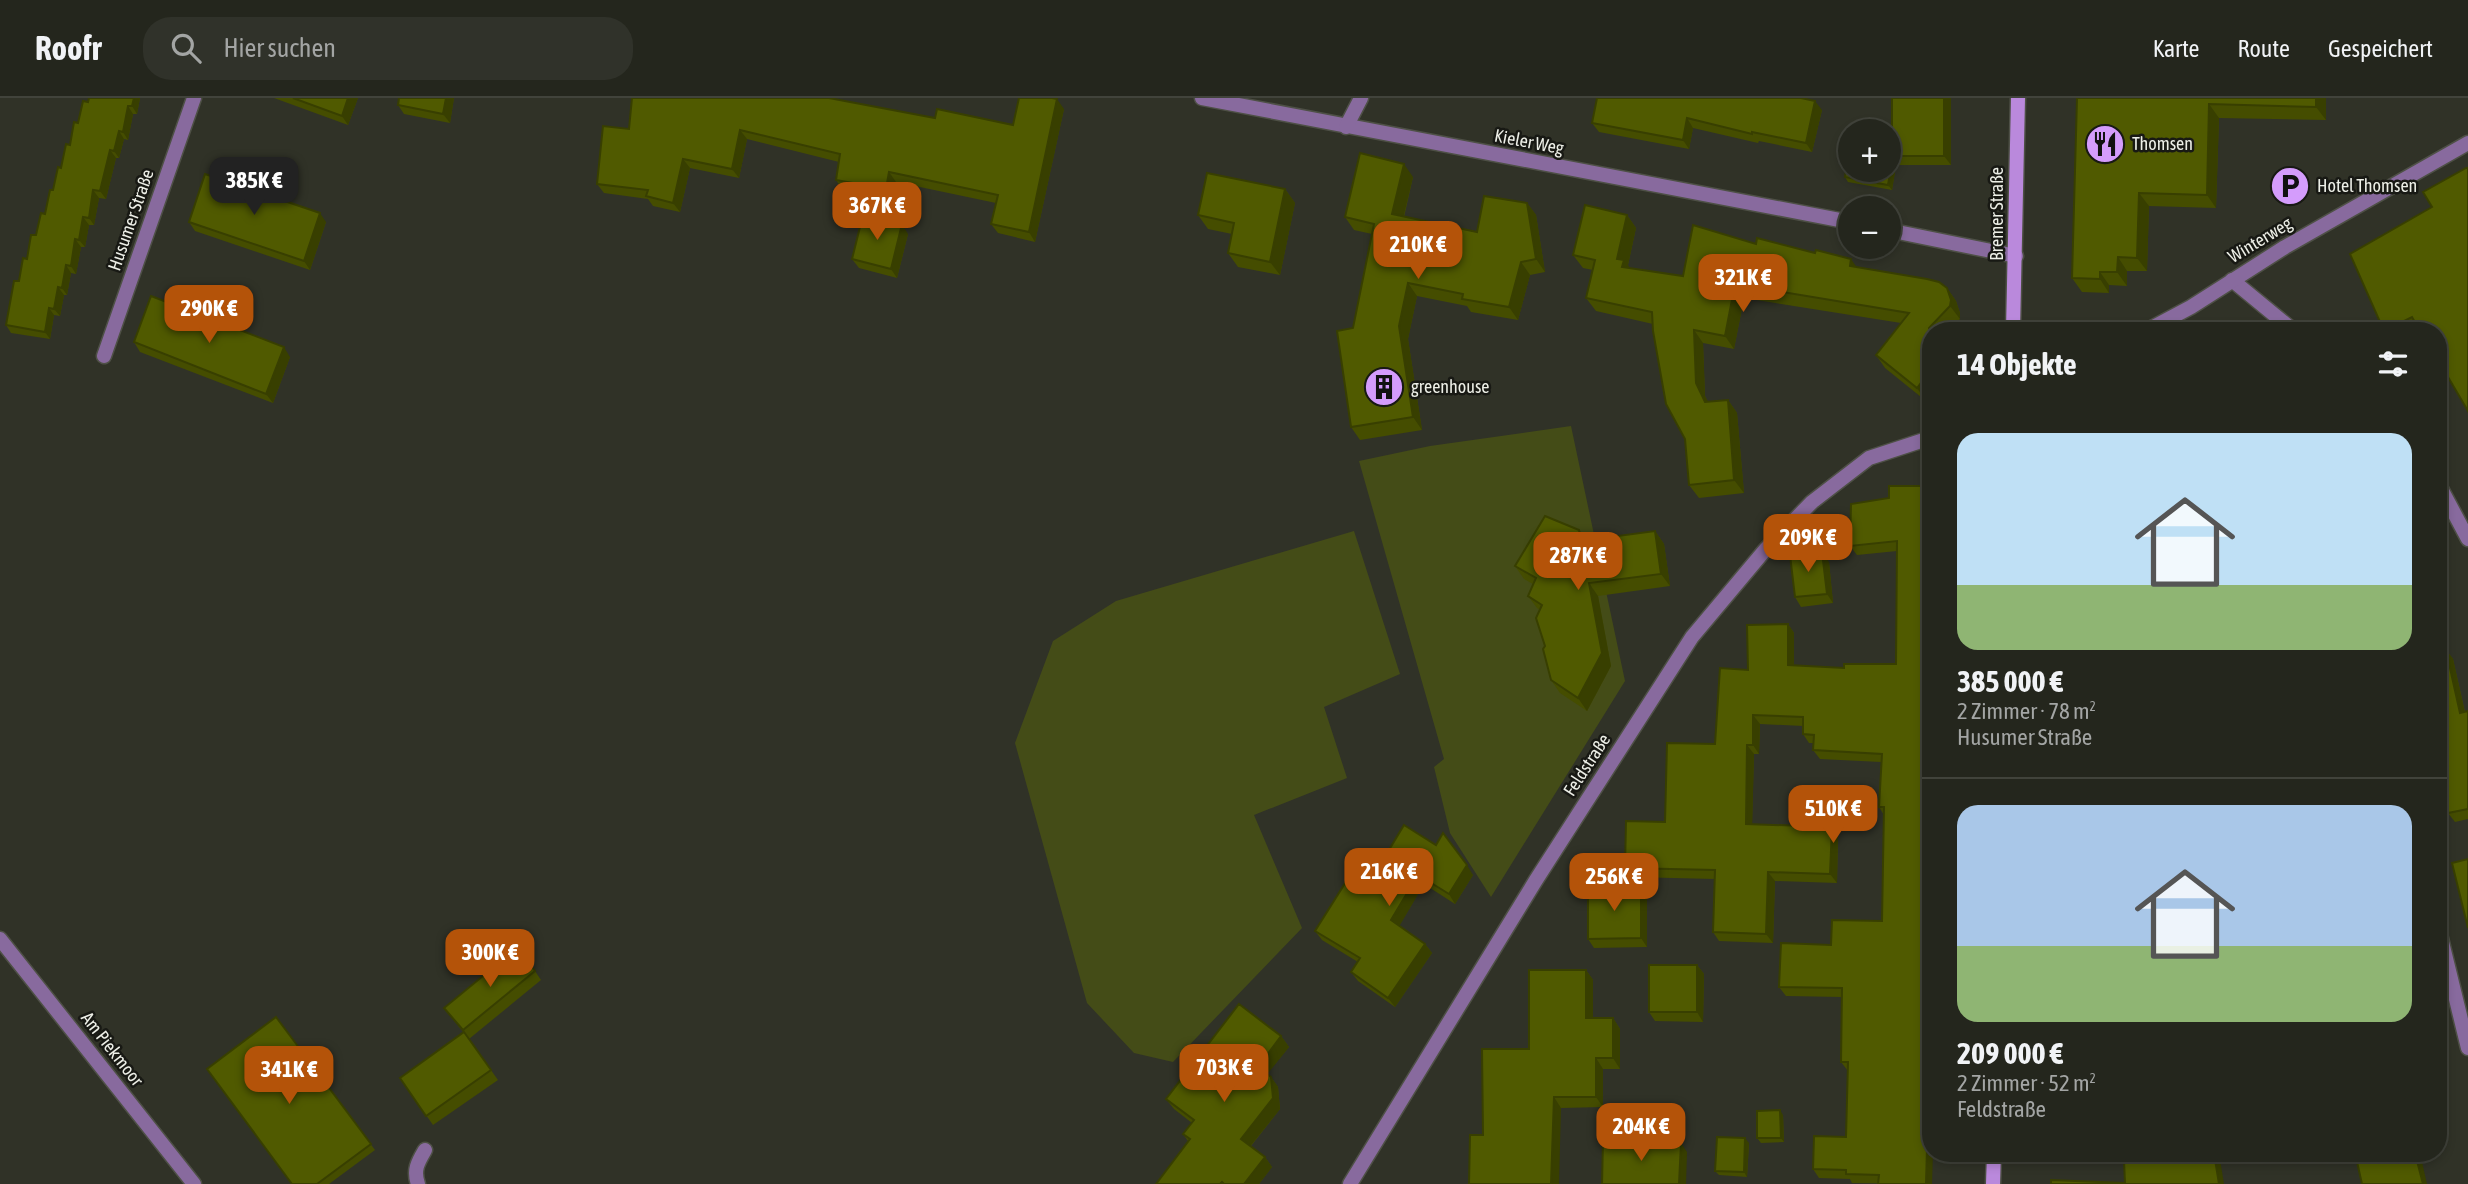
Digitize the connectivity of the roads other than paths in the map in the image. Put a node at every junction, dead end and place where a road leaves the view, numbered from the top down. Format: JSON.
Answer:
{"nodes":[{"id":1,"x":194,"y":98,"type":"edge"},
{"id":2,"x":1202,"y":98,"type":"edge"},
{"id":3,"x":1361,"y":98,"type":"edge"},
{"id":4,"x":2018,"y":98,"type":"edge"},
{"id":5,"x":1346,"y":127,"type":"junction"},
{"id":6,"x":2468,"y":143,"type":"edge"},
{"id":7,"x":1838,"y":220,"type":"edge"},
{"id":8,"x":1901,"y":233,"type":"edge"},
{"id":9,"x":2017,"y":256,"type":"junction"},
{"id":10,"x":2232,"y":280,"type":"junction"},
{"id":11,"x":2013,"y":322,"type":"edge"},
{"id":12,"x":2162,"y":322,"type":"edge"},
{"id":13,"x":2283,"y":322,"type":"edge"},
{"id":14,"x":104,"y":356,"type":"dead end"},
{"id":15,"x":1922,"y":441,"type":"edge"},
{"id":16,"x":2447,"y":500,"type":"edge"},
{"id":17,"x":2468,"y":539,"type":"edge"},
{"id":18,"x":0,"y":939,"type":"edge"},
{"id":19,"x":2447,"y":963,"type":"edge"},
{"id":20,"x":2468,"y":1048,"type":"edge"},
{"id":21,"x":425,"y":1150,"type":"dead end"},
{"id":22,"x":1994,"y":1162,"type":"edge"},
{"id":23,"x":194,"y":1184,"type":"edge"},
{"id":24,"x":418,"y":1184,"type":"edge"},
{"id":25,"x":1350,"y":1184,"type":"edge"},
{"id":26,"x":1993,"y":1184,"type":"edge"}],
"edges":[{"from":1,"to":14,"type":"street","name":"Husumer Straße"},
{"from":2,"to":5,"type":"street","name":"Kieler Weg"},
{"from":3,"to":5,"type":"street"},
{"from":4,"to":9,"type":"main road","name":"Bremer Straße"},
{"from":5,"to":7,"type":"street","name":"Kieler Weg"},
{"from":6,"to":10,"type":"street","name":"Winterweg"},
{"from":8,"to":9,"type":"street"},
{"from":9,"to":11,"type":"main road","name":"Bremer Straße"},
{"from":10,"to":12,"type":"street","name":"Winterweg"},
{"from":10,"to":13,"type":"street"},
{"from":15,"to":25,"type":"street","name":"Feldstraße"},
{"from":16,"to":17,"type":"street"},
{"from":18,"to":23,"type":"street","name":"Am Piekmoor"},
{"from":19,"to":20,"type":"street"},
{"from":21,"to":24,"type":"street"},
{"from":22,"to":26,"type":"main road"}]}
